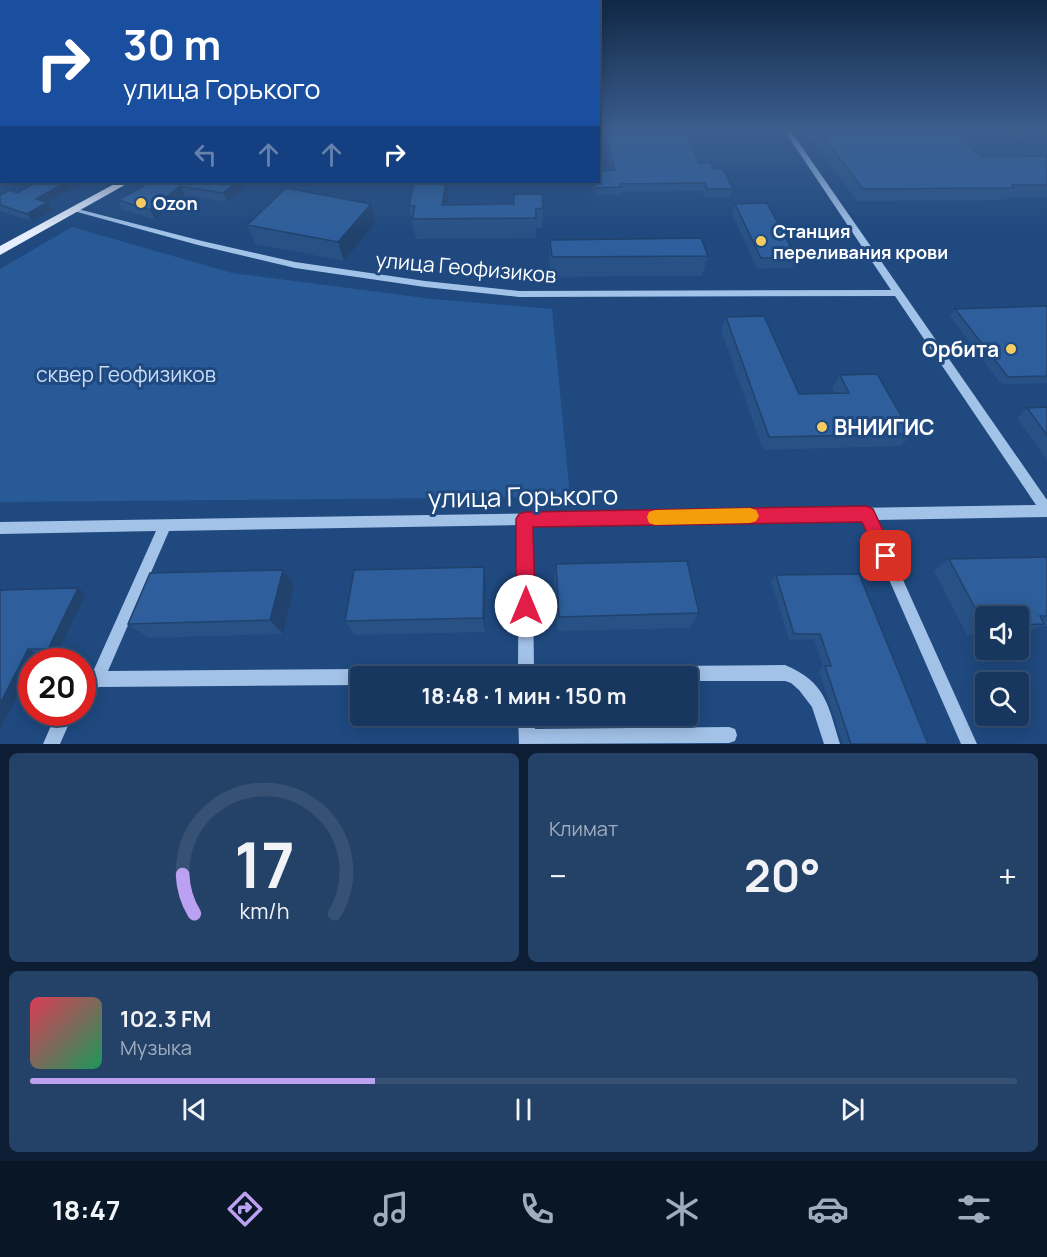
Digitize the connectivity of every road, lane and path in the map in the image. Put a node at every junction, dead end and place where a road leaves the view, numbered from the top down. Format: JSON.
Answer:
{"nodes":[{"id":1,"x":811,"y":165,"type":"edge"},
{"id":2,"x":123,"y":183,"type":"edge"},
{"id":3,"x":74,"y":210,"type":"junction"},
{"id":4,"x":0,"y":251,"type":"edge"},
{"id":5,"x":898,"y":293,"type":"junction"},
{"id":6,"x":1047,"y":511,"type":"edge"},
{"id":7,"x":867,"y":514,"type":"junction"},
{"id":8,"x":525,"y":519,"type":"junction"},
{"id":9,"x":165,"y":525,"type":"junction"},
{"id":10,"x":0,"y":528,"type":"edge"},
{"id":11,"x":526,"y":666,"type":"edge"},
{"id":12,"x":698,"y":674,"type":"edge"},
{"id":13,"x":350,"y":677,"type":"edge"},
{"id":14,"x":97,"y":679,"type":"joint"},
{"id":15,"x":59,"y":726,"type":"edge"},
{"id":16,"x":729,"y":735,"type":"dead end"},
{"id":17,"x":527,"y":740,"type":"edge"},
{"id":18,"x":660,"y":740,"type":"edge"},
{"id":19,"x":51,"y":744,"type":"edge"},
{"id":20,"x":832,"y":744,"type":"edge"},
{"id":21,"x":969,"y":744,"type":"edge"}],
"edges":[{"from":1,"to":5,"type":"street"},
{"from":2,"to":3,"type":"main road"},
{"from":3,"to":4,"type":"main road"},
{"from":3,"to":5,"type":"street","name":"улица Геофизиков"},
{"from":5,"to":6,"type":"street"},
{"from":6,"to":7,"type":"street","name":"улица Горького"},
{"from":7,"to":8,"type":"street","name":"улица Горького"},
{"from":7,"to":21,"type":"street"},
{"from":8,"to":9,"type":"street","name":"улица Горького"},
{"from":8,"to":11,"type":"street"},
{"from":9,"to":10,"type":"street","name":"улица Горького"},
{"from":9,"to":14,"type":"street"},
{"from":12,"to":20,"type":"street"},
{"from":13,"to":14,"type":"street"},
{"from":15,"to":19,"type":"street"},
{"from":16,"to":18,"type":"street"},
{"from":17,"to":18,"type":"street"}]}
